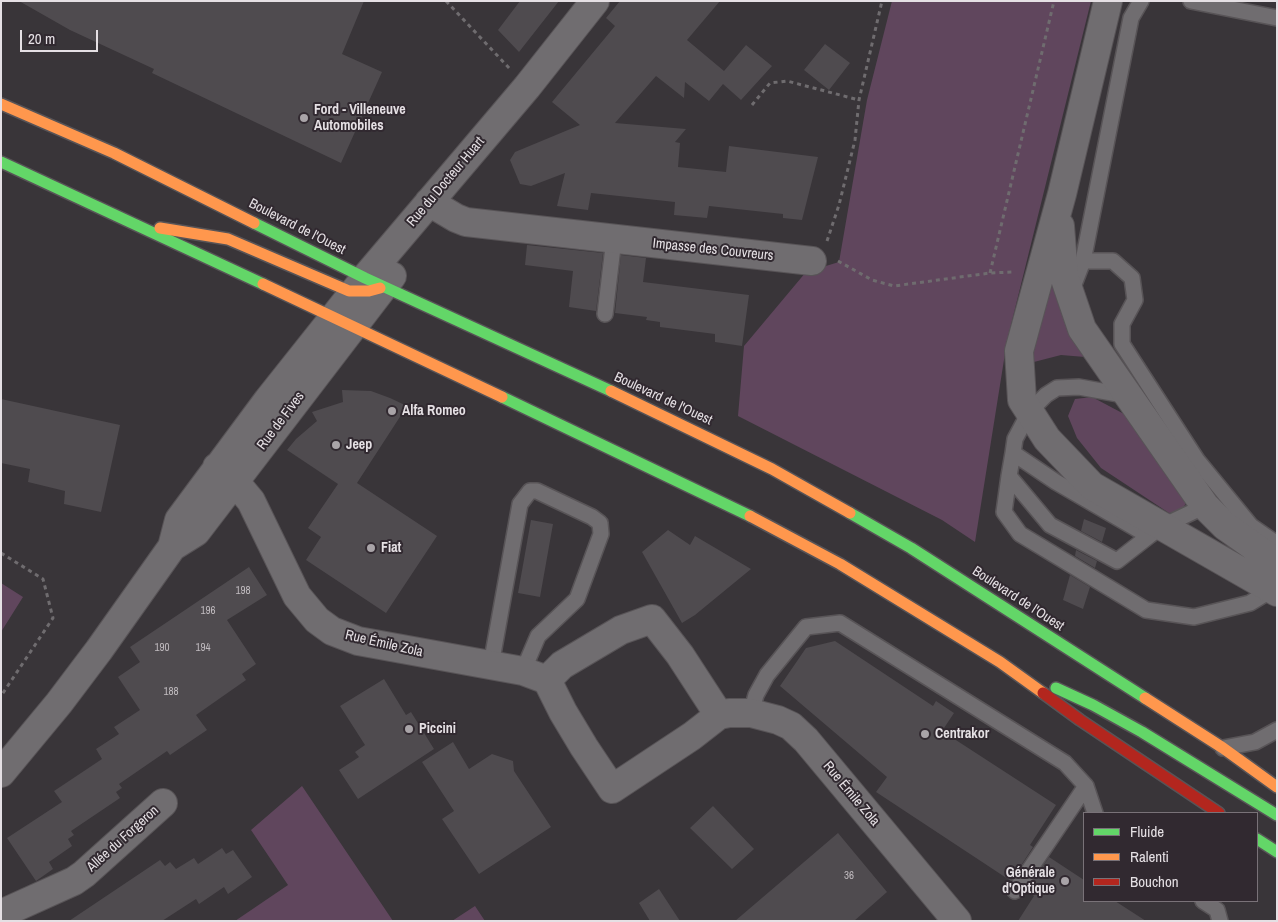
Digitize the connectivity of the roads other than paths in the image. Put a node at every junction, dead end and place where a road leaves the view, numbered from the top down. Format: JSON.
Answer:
{"nodes":[{"id":1,"x":594,"y":1,"type":"edge"},
{"id":2,"x":1108,"y":1,"type":"edge"},
{"id":3,"x":1141,"y":1,"type":"edge"},
{"id":4,"x":1191,"y":1,"type":"edge"},
{"id":5,"x":1277,"y":18,"type":"edge"},
{"id":6,"x":1,"y":104,"type":"edge"},
{"id":7,"x":1,"y":162,"type":"edge"},
{"id":8,"x":1062,"y":194,"type":"junction"},
{"id":9,"x":436,"y":206,"type":"junction"},
{"id":10,"x":136,"y":224,"type":"junction"},
{"id":11,"x":614,"y":239,"type":"junction"},
{"id":12,"x":818,"y":257,"type":"road end"},
{"id":13,"x":1083,"y":261,"type":"junction"},
{"id":14,"x":368,"y":285,"type":"junction"},
{"id":15,"x":1070,"y":293,"type":"junction"},
{"id":16,"x":605,"y":314,"type":"dead end"},
{"id":17,"x":344,"y":323,"type":"junction"},
{"id":18,"x":1131,"y":397,"type":"junction"},
{"id":19,"x":1030,"y":411,"type":"junction"},
{"id":20,"x":1013,"y":453,"type":"junction"},
{"id":21,"x":226,"y":475,"type":"junction"},
{"id":22,"x":1009,"y":476,"type":"junction"},
{"id":23,"x":1205,"y":506,"type":"junction"},
{"id":24,"x":1156,"y":531,"type":"junction"},
{"id":25,"x":1277,"y":544,"type":"edge"},
{"id":26,"x":1277,"y":563,"type":"edge"},
{"id":27,"x":1276,"y":593,"type":"edge"},
{"id":28,"x":1000,"y":662,"type":"junction"},
{"id":29,"x":491,"y":665,"type":"junction"},
{"id":30,"x":535,"y":676,"type":"junction"},
{"id":31,"x":751,"y":713,"type":"junction"},
{"id":32,"x":720,"y":715,"type":"junction"},
{"id":33,"x":1274,"y":734,"type":"edge"},
{"id":34,"x":1223,"y":748,"type":"junction"},
{"id":35,"x":1,"y":773,"type":"edge"},
{"id":36,"x":1086,"y":786,"type":"junction"},
{"id":37,"x":1277,"y":787,"type":"edge"},
{"id":38,"x":163,"y":803,"type":"dead end"},
{"id":39,"x":1095,"y":812,"type":"edge"},
{"id":40,"x":1218,"y":812,"type":"edge"},
{"id":41,"x":1277,"y":815,"type":"edge"},
{"id":42,"x":1258,"y":839,"type":"edge"},
{"id":43,"x":1277,"y":852,"type":"edge"},
{"id":44,"x":1014,"y":891,"type":"dead end"},
{"id":45,"x":1205,"y":902,"type":"edge"},
{"id":46,"x":1,"y":914,"type":"edge"},
{"id":47,"x":957,"y":921,"type":"edge"},
{"id":48,"x":1220,"y":921,"type":"edge"}],
"edges":[{"from":1,"to":9,"type":"street","name":"Rue du Docteur Huart"},
{"from":2,"to":8,"type":"street"},
{"from":3,"to":13,"type":"lane"},
{"from":4,"to":5,"type":"lane"},
{"from":6,"to":14,"type":"main road","name":"Boulevard de l'Ouest"},
{"from":7,"to":10,"type":"main road"},
{"from":8,"to":15,"type":"street"},
{"from":8,"to":19,"type":"street"},
{"from":9,"to":11,"type":"street","name":"Impasse des Couvreurs"},
{"from":9,"to":14,"type":"street","name":"Rue du Docteur Huart"},
{"from":10,"to":14,"type":"main road"},
{"from":10,"to":17,"type":"main road"},
{"from":11,"to":12,"type":"street","name":"Impasse des Couvreurs"},
{"from":11,"to":16,"type":"lane"},
{"from":13,"to":15,"type":"lane"},
{"from":13,"to":25,"type":"lane"},
{"from":14,"to":17,"type":"street","name":"Rue de Fives"},
{"from":14,"to":34,"type":"main road","name":"Boulevard de l'Ouest"},
{"from":15,"to":18,"type":"street"},
{"from":17,"to":21,"type":"street","name":"Rue de Fives"},
{"from":17,"to":28,"type":"main road"},
{"from":18,"to":19,"type":"lane"},
{"from":18,"to":23,"type":"street"},
{"from":19,"to":20,"type":"lane"},
{"from":19,"to":24,"type":"street"},
{"from":20,"to":22,"type":"lane"},
{"from":20,"to":24,"type":"lane"},
{"from":21,"to":29,"type":"street","name":"Rue Émile Zola"},
{"from":21,"to":35,"type":"street","name":"Rue de Fives"},
{"from":22,"to":24,"type":"lane"},
{"from":22,"to":27,"type":"lane"},
{"from":23,"to":24,"type":"lane"},
{"from":23,"to":26,"type":"street"},
{"from":24,"to":27,"type":"street"},
{"from":28,"to":40,"type":"main road"},
{"from":28,"to":41,"type":"main road"},
{"from":29,"to":30,"type":"street","name":"Rue Émile Zola"},
{"from":29,"to":30,"type":"lane"},
{"from":30,"to":32,"type":"street"},
{"from":30,"to":32,"type":"street"},
{"from":31,"to":32,"type":"street","name":"Rue Émile Zola"},
{"from":31,"to":36,"type":"lane"},
{"from":31,"to":47,"type":"street","name":"Rue Émile Zola"},
{"from":33,"to":34,"type":"lane"},
{"from":34,"to":37,"type":"main road","name":"Boulevard de l'Ouest"},
{"from":36,"to":39,"type":"lane"},
{"from":36,"to":44,"type":"lane"},
{"from":38,"to":46,"type":"street","name":"Allée du Forgeron"},
{"from":42,"to":43,"type":"main road"},
{"from":45,"to":48,"type":"lane"}]}
